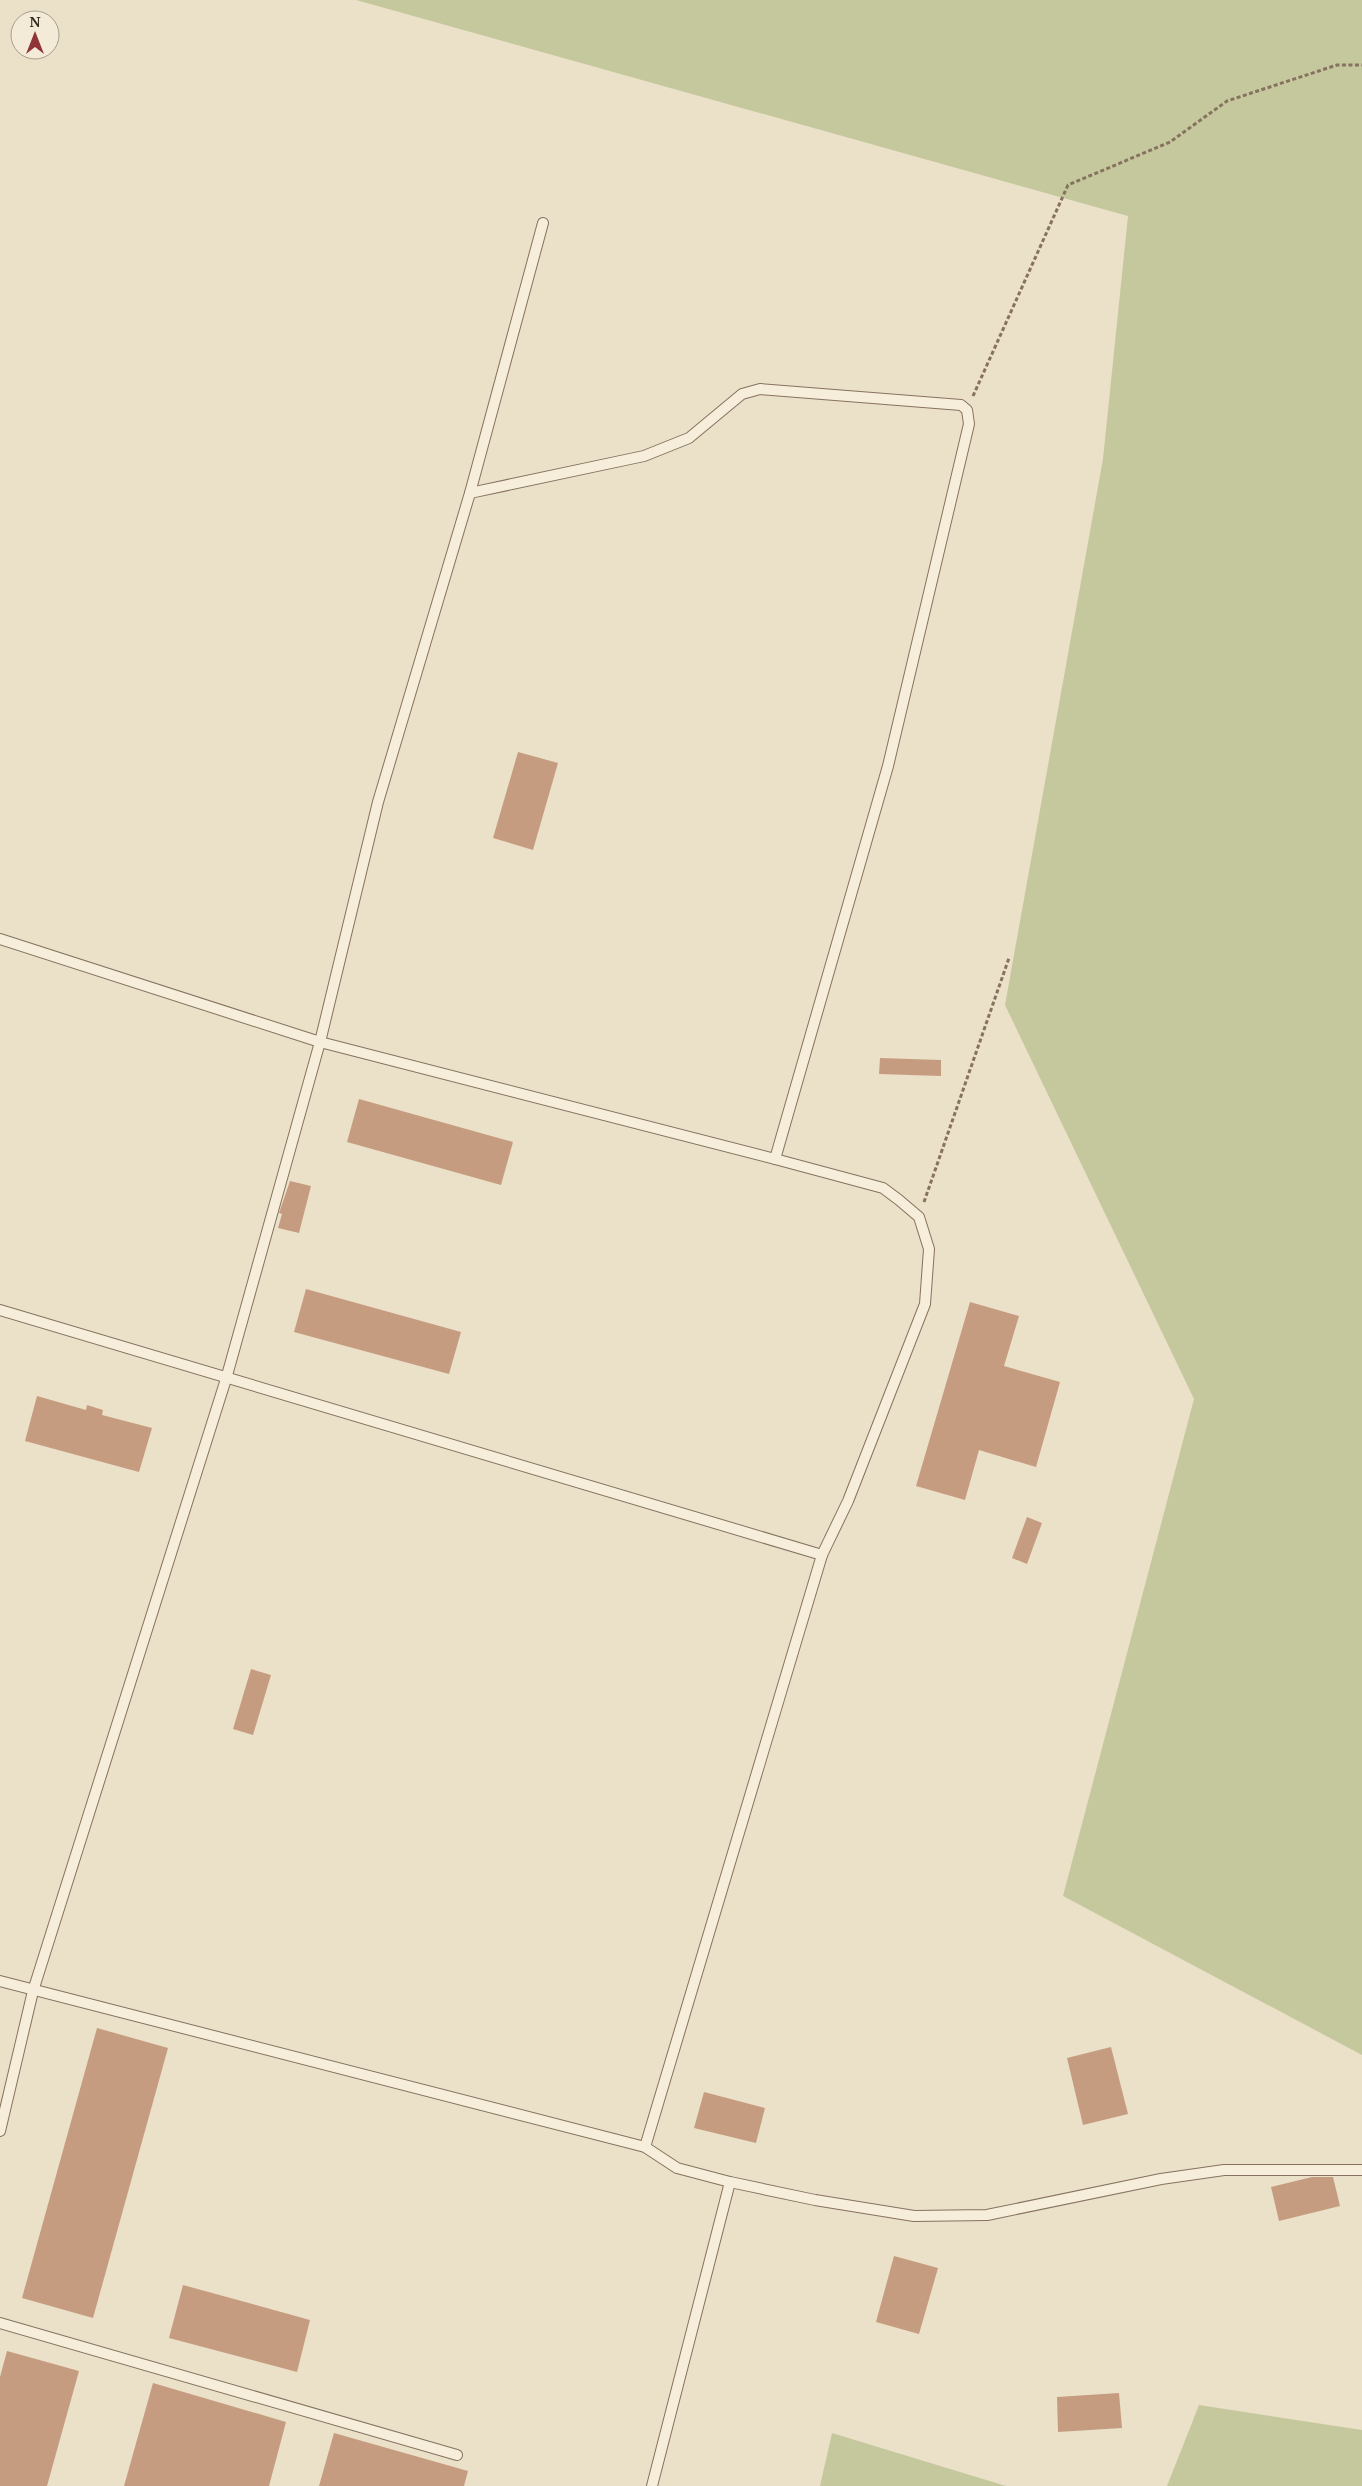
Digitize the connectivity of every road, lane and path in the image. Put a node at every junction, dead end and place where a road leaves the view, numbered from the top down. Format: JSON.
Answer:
{"nodes":[{"id":1,"x":1362,"y":65,"type":"edge"},
{"id":2,"x":544,"y":223,"type":"dead end"},
{"id":3,"x":967,"y":410,"type":"junction"},
{"id":4,"x":470,"y":493,"type":"junction"},
{"id":5,"x":0,"y":939,"type":"edge"},
{"id":6,"x":1009,"y":958,"type":"dead end"},
{"id":7,"x":320,"y":1042,"type":"junction"},
{"id":8,"x":775,"y":1158,"type":"junction"},
{"id":9,"x":919,"y":1217,"type":"junction"},
{"id":10,"x":0,"y":1310,"type":"edge"},
{"id":11,"x":226,"y":1379,"type":"junction"},
{"id":12,"x":822,"y":1556,"type":"junction"},
{"id":13,"x":0,"y":1981,"type":"edge"},
{"id":14,"x":33,"y":1991,"type":"junction"},
{"id":15,"x":0,"y":2131,"type":"edge"},
{"id":16,"x":645,"y":2147,"type":"junction"},
{"id":17,"x":1362,"y":2170,"type":"edge"},
{"id":18,"x":730,"y":2182,"type":"junction"},
{"id":19,"x":0,"y":2323,"type":"edge"},
{"id":20,"x":457,"y":2455,"type":"dead end"},
{"id":21,"x":652,"y":2486,"type":"edge"}],
"edges":[{"from":1,"to":3,"type":"path"},
{"from":2,"to":4,"type":"lane"},
{"from":3,"to":4,"type":"lane"},
{"from":3,"to":8,"type":"lane"},
{"from":4,"to":7,"type":"lane"},
{"from":5,"to":7,"type":"lane"},
{"from":6,"to":9,"type":"path"},
{"from":7,"to":8,"type":"lane"},
{"from":7,"to":11,"type":"lane"},
{"from":8,"to":9,"type":"lane"},
{"from":9,"to":12,"type":"lane"},
{"from":10,"to":11,"type":"lane"},
{"from":11,"to":12,"type":"lane"},
{"from":11,"to":14,"type":"lane"},
{"from":12,"to":16,"type":"lane"},
{"from":13,"to":14,"type":"lane"},
{"from":14,"to":15,"type":"lane"},
{"from":14,"to":16,"type":"lane"},
{"from":16,"to":18,"type":"lane"},
{"from":17,"to":18,"type":"lane"},
{"from":18,"to":21,"type":"lane"},
{"from":19,"to":20,"type":"lane"}]}
